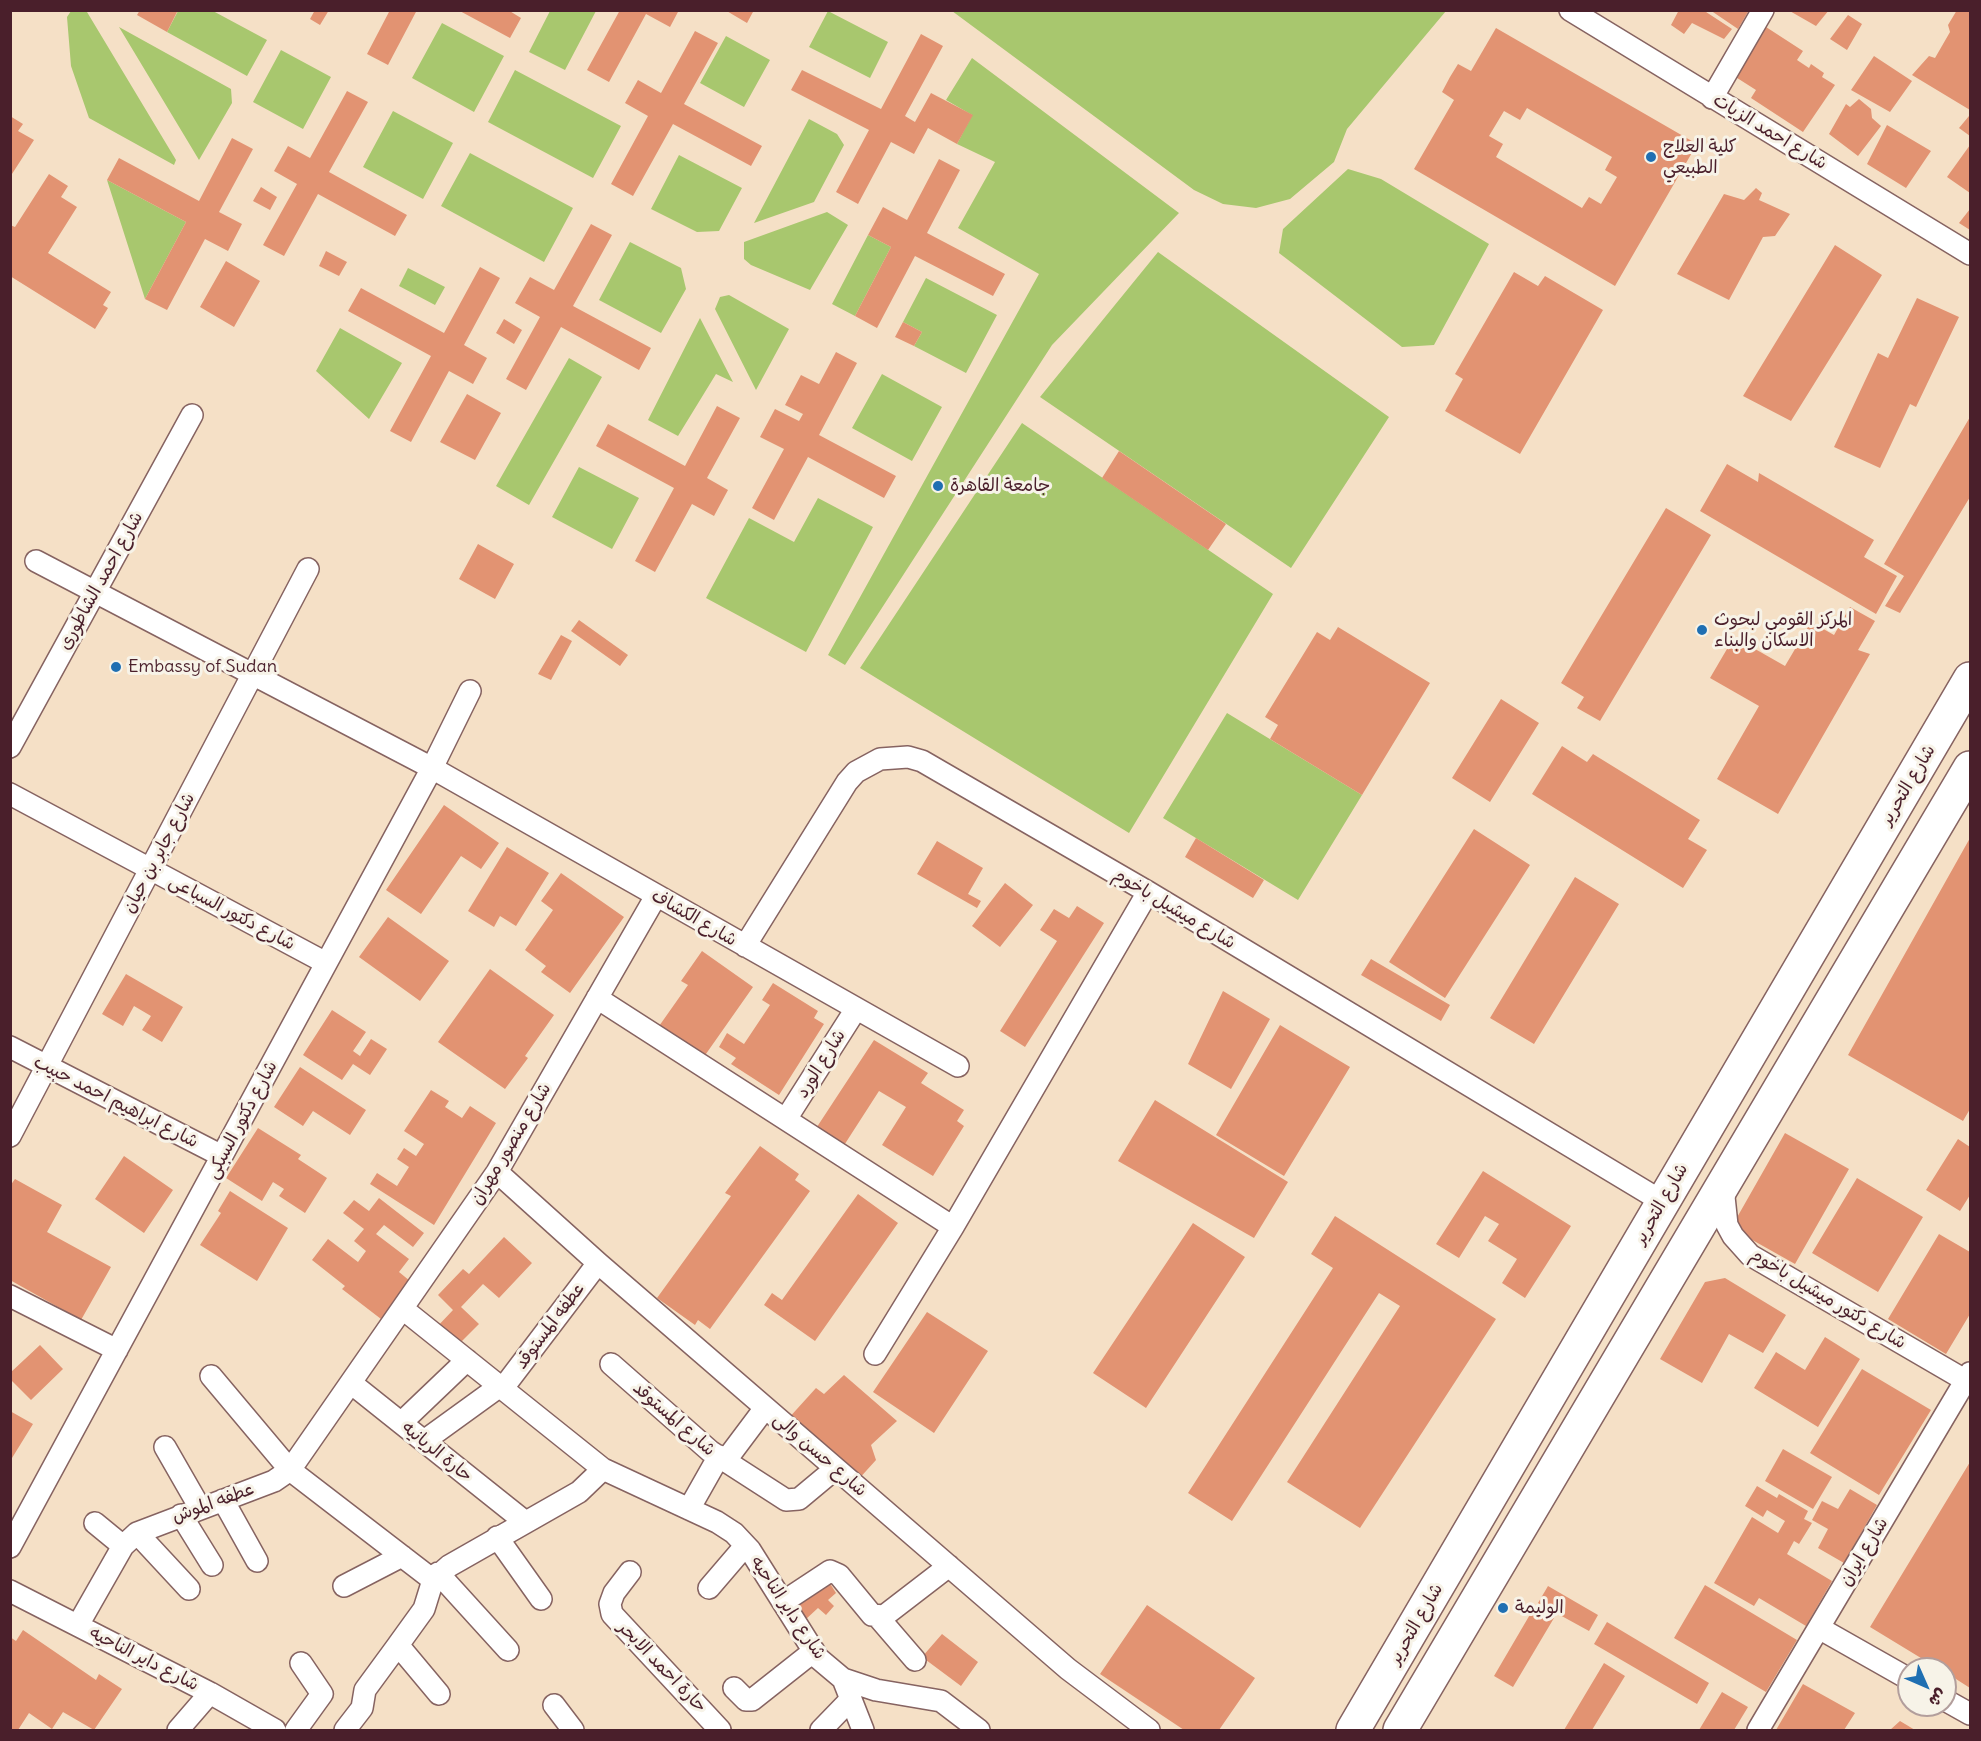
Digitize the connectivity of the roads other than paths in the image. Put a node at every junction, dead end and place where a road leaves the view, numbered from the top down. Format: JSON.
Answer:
{"nodes":[{"id":1,"x":1763,"y":10,"type":"edge"},
{"id":2,"x":1573,"y":12,"type":"edge"},
{"id":3,"x":1712,"y":98,"type":"junction"},
{"id":4,"x":1971,"y":254,"type":"edge"},
{"id":5,"x":192,"y":415,"type":"dead end"},
{"id":6,"x":36,"y":561,"type":"dead end"},
{"id":7,"x":308,"y":569,"type":"dead end"},
{"id":8,"x":95,"y":591,"type":"junction"},
{"id":9,"x":252,"y":674,"type":"junction"},
{"id":10,"x":1971,"y":679,"type":"edge"},
{"id":11,"x":470,"y":690,"type":"dead end"},
{"id":12,"x":10,"y":747,"type":"edge"},
{"id":13,"x":432,"y":768,"type":"junction"},
{"id":14,"x":1971,"y":768,"type":"edge"},
{"id":15,"x":10,"y":794,"type":"edge"},
{"id":16,"x":1881,"y":830,"type":"junction"},
{"id":17,"x":1921,"y":853,"type":"junction"},
{"id":18,"x":150,"y":869,"type":"junction"},
{"id":19,"x":1148,"y":892,"type":"junction"},
{"id":20,"x":1844,"y":892,"type":"junction"},
{"id":21,"x":656,"y":896,"type":"junction"},
{"id":22,"x":1882,"y":918,"type":"junction"},
{"id":23,"x":745,"y":946,"type":"junction"},
{"id":24,"x":326,"y":963,"type":"junction"},
{"id":25,"x":597,"y":998,"type":"junction"},
{"id":26,"x":856,"y":1009,"type":"junction"},
{"id":27,"x":10,"y":1047,"type":"edge"},
{"id":28,"x":47,"y":1066,"type":"junction"},
{"id":29,"x":958,"y":1066,"type":"dead end"},
{"id":30,"x":786,"y":1119,"type":"junction"},
{"id":31,"x":10,"y":1136,"type":"edge"},
{"id":32,"x":222,"y":1156,"type":"junction"},
{"id":33,"x":496,"y":1172,"type":"junction"},
{"id":34,"x":1723,"y":1187,"type":"junction"},
{"id":35,"x":1663,"y":1202,"type":"junction"},
{"id":36,"x":953,"y":1227,"type":"junction"},
{"id":37,"x":598,"y":1263,"type":"junction"},
{"id":38,"x":10,"y":1296,"type":"edge"},
{"id":39,"x":403,"y":1309,"type":"junction"},
{"id":40,"x":117,"y":1350,"type":"junction"},
{"id":41,"x":875,"y":1354,"type":"dead end"},
{"id":42,"x":467,"y":1360,"type":"junction"},
{"id":43,"x":611,"y":1364,"type":"dead end"},
{"id":44,"x":211,"y":1376,"type":"dead end"},
{"id":45,"x":1969,"y":1379,"type":"edge"},
{"id":46,"x":351,"y":1383,"type":"junction"},
{"id":47,"x":501,"y":1387,"type":"junction"},
{"id":48,"x":765,"y":1408,"type":"junction"},
{"id":49,"x":401,"y":1423,"type":"junction"},
{"id":50,"x":424,"y":1441,"type":"junction"},
{"id":51,"x":165,"y":1447,"type":"dead end"},
{"id":52,"x":723,"y":1458,"type":"junction"},
{"id":53,"x":836,"y":1468,"type":"junction"},
{"id":54,"x":603,"y":1469,"type":"junction"},
{"id":55,"x":290,"y":1470,"type":"junction"},
{"id":56,"x":223,"y":1500,"type":"junction"},
{"id":57,"x":689,"y":1509,"type":"junction"},
{"id":58,"x":190,"y":1511,"type":"junction"},
{"id":59,"x":1478,"y":1516,"type":"junction"},
{"id":60,"x":524,"y":1521,"type":"junction"},
{"id":61,"x":95,"y":1523,"type":"dead end"},
{"id":62,"x":1516,"y":1535,"type":"junction"},
{"id":63,"x":497,"y":1537,"type":"junction"},
{"id":64,"x":130,"y":1539,"type":"junction"},
{"id":65,"x":745,"y":1545,"type":"junction"},
{"id":66,"x":10,"y":1547,"type":"edge"},
{"id":67,"x":402,"y":1556,"type":"junction"},
{"id":68,"x":257,"y":1561,"type":"dead end"},
{"id":69,"x":212,"y":1565,"type":"dead end"},
{"id":70,"x":949,"y":1566,"type":"junction"},
{"id":71,"x":630,"y":1572,"type":"dead end"},
{"id":72,"x":436,"y":1576,"type":"junction"},
{"id":73,"x":344,"y":1586,"type":"dead end"},
{"id":74,"x":709,"y":1588,"type":"dead end"},
{"id":75,"x":189,"y":1589,"type":"dead end"},
{"id":76,"x":10,"y":1591,"type":"edge"},
{"id":77,"x":541,"y":1599,"type":"dead end"},
{"id":78,"x":783,"y":1602,"type":"junction"},
{"id":79,"x":1427,"y":1604,"type":"junction"},
{"id":80,"x":878,"y":1617,"type":"junction"},
{"id":81,"x":1467,"y":1618,"type":"junction"},
{"id":82,"x":78,"y":1625,"type":"junction"},
{"id":83,"x":1819,"y":1628,"type":"junction"},
{"id":84,"x":398,"y":1645,"type":"junction"},
{"id":85,"x":508,"y":1650,"type":"dead end"},
{"id":86,"x":814,"y":1651,"type":"junction"},
{"id":87,"x":915,"y":1660,"type":"dead end"},
{"id":88,"x":301,"y":1663,"type":"dead end"},
{"id":89,"x":1897,"y":1672,"type":"edge"},
{"id":90,"x":843,"y":1679,"type":"junction"},
{"id":91,"x":734,"y":1688,"type":"dead end"},
{"id":92,"x":210,"y":1693,"type":"junction"},
{"id":93,"x":440,"y":1694,"type":"dead end"},
{"id":94,"x":851,"y":1699,"type":"junction"},
{"id":95,"x":554,"y":1705,"type":"dead end"},
{"id":96,"x":1957,"y":1706,"type":"edge"},
{"id":97,"x":1971,"y":1714,"type":"edge"},
{"id":98,"x":178,"y":1731,"type":"edge"},
{"id":99,"x":275,"y":1731,"type":"edge"},
{"id":100,"x":297,"y":1731,"type":"edge"},
{"id":101,"x":345,"y":1731,"type":"edge"},
{"id":102,"x":573,"y":1731,"type":"edge"},
{"id":103,"x":720,"y":1731,"type":"edge"},
{"id":104,"x":821,"y":1731,"type":"edge"},
{"id":105,"x":863,"y":1731,"type":"edge"},
{"id":106,"x":979,"y":1731,"type":"edge"},
{"id":107,"x":1149,"y":1731,"type":"edge"},
{"id":108,"x":1353,"y":1731,"type":"edge"},
{"id":109,"x":1400,"y":1731,"type":"edge"},
{"id":110,"x":1758,"y":1731,"type":"edge"}],
"edges":[{"from":1,"to":3,"type":"street"},
{"from":2,"to":3,"type":"street","name":"شارع احمد الزيات"},
{"from":3,"to":4,"type":"street","name":"شارع احمد الزيات"},
{"from":5,"to":8,"type":"street","name":"شارع احمد الشاطورى"},
{"from":6,"to":8,"type":"street","name":"شارع الكشاف"},
{"from":7,"to":9,"type":"street","name":"شارع جابر بن حيان"},
{"from":8,"to":9,"type":"street","name":"شارع الكشاف"},
{"from":8,"to":12,"type":"street","name":"شارع احمد الشاطورى"},
{"from":9,"to":13,"type":"street","name":"شارع الكشاف"},
{"from":9,"to":18,"type":"street","name":"شارع جابر بن حيان"},
{"from":10,"to":16,"type":"main road","name":"شارع التحرير"},
{"from":11,"to":13,"type":"street","name":"شارع دكتور السبكى"},
{"from":13,"to":21,"type":"street","name":"شارع الكشاف"},
{"from":13,"to":24,"type":"street","name":"شارع دكتور السبكى"},
{"from":14,"to":17,"type":"main road"},
{"from":15,"to":18,"type":"street","name":"شارع دكتور السباعى"},
{"from":16,"to":17,"type":"main road"},
{"from":16,"to":20,"type":"main road","name":"شارع التحرير"},
{"from":17,"to":22,"type":"main road"},
{"from":18,"to":24,"type":"street","name":"شارع دكتور السباعى"},
{"from":18,"to":28,"type":"street","name":"شارع جابر بن حيان"},
{"from":19,"to":23,"type":"street","name":"شارع ميشيل باخوم"},
{"from":19,"to":35,"type":"street","name":"شارع ميشيل باخوم"},
{"from":19,"to":36,"type":"street"},
{"from":20,"to":22,"type":"main road"},
{"from":20,"to":35,"type":"main road","name":"شارع التحرير"},
{"from":21,"to":23,"type":"street","name":"شارع الكشاف"},
{"from":21,"to":25,"type":"street","name":"شارع منصور مهران"},
{"from":22,"to":34,"type":"main road"},
{"from":23,"to":26,"type":"street","name":"شارع الكشاف"},
{"from":24,"to":32,"type":"street","name":"شارع دكتور السبكى"},
{"from":25,"to":30,"type":"street"},
{"from":25,"to":33,"type":"street","name":"شارع منصور مهران"},
{"from":26,"to":29,"type":"street","name":"شارع الكشاف"},
{"from":26,"to":30,"type":"street","name":"شارع الورد"},
{"from":27,"to":28,"type":"street","name":"شارع ابراهيم احمد حبيب"},
{"from":28,"to":31,"type":"street","name":"شارع جابر بن حيان"},
{"from":28,"to":32,"type":"street","name":"شارع ابراهيم احمد حبيب"},
{"from":30,"to":36,"type":"street"},
{"from":32,"to":40,"type":"street","name":"شارع دكتور السبكى"},
{"from":33,"to":37,"type":"street","name":"شارع حسن والى"},
{"from":33,"to":39,"type":"street","name":"شارع منصور مهران"},
{"from":34,"to":45,"type":"street","name":"شارع دكتور ميشيل باخوم"},
{"from":34,"to":62,"type":"main road"},
{"from":35,"to":59,"type":"main road","name":"شارع التحرير"},
{"from":36,"to":41,"type":"street"},
{"from":37,"to":47,"type":"street","name":"عطفه المستوقد"},
{"from":37,"to":48,"type":"street","name":"شارع حسن والى"},
{"from":38,"to":40,"type":"street"},
{"from":39,"to":42,"type":"street","name":"شارع داير الناحيه"},
{"from":39,"to":46,"type":"street","name":"شارع منصور مهران"},
{"from":40,"to":66,"type":"street","name":"شارع دكتور السبكى"},
{"from":42,"to":47,"type":"street","name":"شارع داير الناحيه"},
{"from":42,"to":49,"type":"street"},
{"from":43,"to":52,"type":"street","name":"شارع المستوقد"},
{"from":44,"to":55,"type":"street"},
{"from":45,"to":83,"type":"street","name":"شارع ايران"},
{"from":46,"to":49,"type":"street","name":"حارة الريانيه"},
{"from":46,"to":55,"type":"street","name":"عطفه الموش"},
{"from":47,"to":50,"type":"street","name":"عطفه المستوقد"},
{"from":47,"to":54,"type":"street","name":"شارع داير الناحيه"},
{"from":48,"to":52,"type":"street"},
{"from":48,"to":53,"type":"street","name":"شارع حسن والى"},
{"from":49,"to":50,"type":"street","name":"حارة الريانيه"},
{"from":50,"to":60,"type":"street","name":"حارة الريانيه"},
{"from":51,"to":58,"type":"street"},
{"from":52,"to":53,"type":"street"},
{"from":52,"to":57,"type":"street","name":"شارع المستوقد"},
{"from":53,"to":70,"type":"street","name":"شارع حسن والى"},
{"from":54,"to":57,"type":"street","name":"شارع داير الناحيه"},
{"from":54,"to":60,"type":"street"},
{"from":55,"to":56,"type":"street","name":"عطفه الموش"},
{"from":55,"to":67,"type":"street"},
{"from":56,"to":58,"type":"street","name":"عطفه الموش"},
{"from":56,"to":68,"type":"street"},
{"from":57,"to":65,"type":"street","name":"شارع داير الناحيه"},
{"from":58,"to":64,"type":"street","name":"عطفه الموش"},
{"from":58,"to":69,"type":"street"},
{"from":59,"to":62,"type":"main road"},
{"from":59,"to":79,"type":"main road","name":"شارع التحرير"},
{"from":60,"to":63,"type":"street"},
{"from":61,"to":64,"type":"street"},
{"from":62,"to":81,"type":"main road"},
{"from":63,"to":72,"type":"street"},
{"from":63,"to":77,"type":"street"},
{"from":64,"to":75,"type":"street"},
{"from":64,"to":82,"type":"street"},
{"from":65,"to":74,"type":"street"},
{"from":65,"to":78,"type":"street","name":"شارع داير الناحيه"},
{"from":67,"to":72,"type":"street"},
{"from":67,"to":73,"type":"street"},
{"from":70,"to":80,"type":"street"},
{"from":70,"to":107,"type":"street","name":"شارع حسن والى"},
{"from":71,"to":103,"type":"street","name":"حارة احمد الابحر"},
{"from":72,"to":84,"type":"street"},
{"from":72,"to":85,"type":"street"},
{"from":76,"to":82,"type":"street","name":"شارع داير الناحيه"},
{"from":78,"to":80,"type":"street"},
{"from":78,"to":86,"type":"street","name":"شارع داير الناحيه"},
{"from":79,"to":81,"type":"main road"},
{"from":79,"to":108,"type":"main road","name":"شارع التحرير"},
{"from":80,"to":87,"type":"street"},
{"from":81,"to":109,"type":"main road"},
{"from":82,"to":92,"type":"street","name":"شارع داير الناحيه"},
{"from":83,"to":89,"type":"street"},
{"from":83,"to":110,"type":"street","name":"شارع ايران"},
{"from":84,"to":93,"type":"street"},
{"from":84,"to":101,"type":"street"},
{"from":86,"to":90,"type":"street","name":"شارع داير الناحيه"},
{"from":86,"to":91,"type":"street"},
{"from":88,"to":100,"type":"street"},
{"from":90,"to":94,"type":"street"},
{"from":90,"to":106,"type":"street","name":"شارع داير الناحيه"},
{"from":92,"to":98,"type":"street"},
{"from":92,"to":99,"type":"street","name":"شارع داير الناحيه"},
{"from":94,"to":104,"type":"street"},
{"from":94,"to":105,"type":"street"},
{"from":95,"to":102,"type":"street"},
{"from":96,"to":97,"type":"street"}]}
